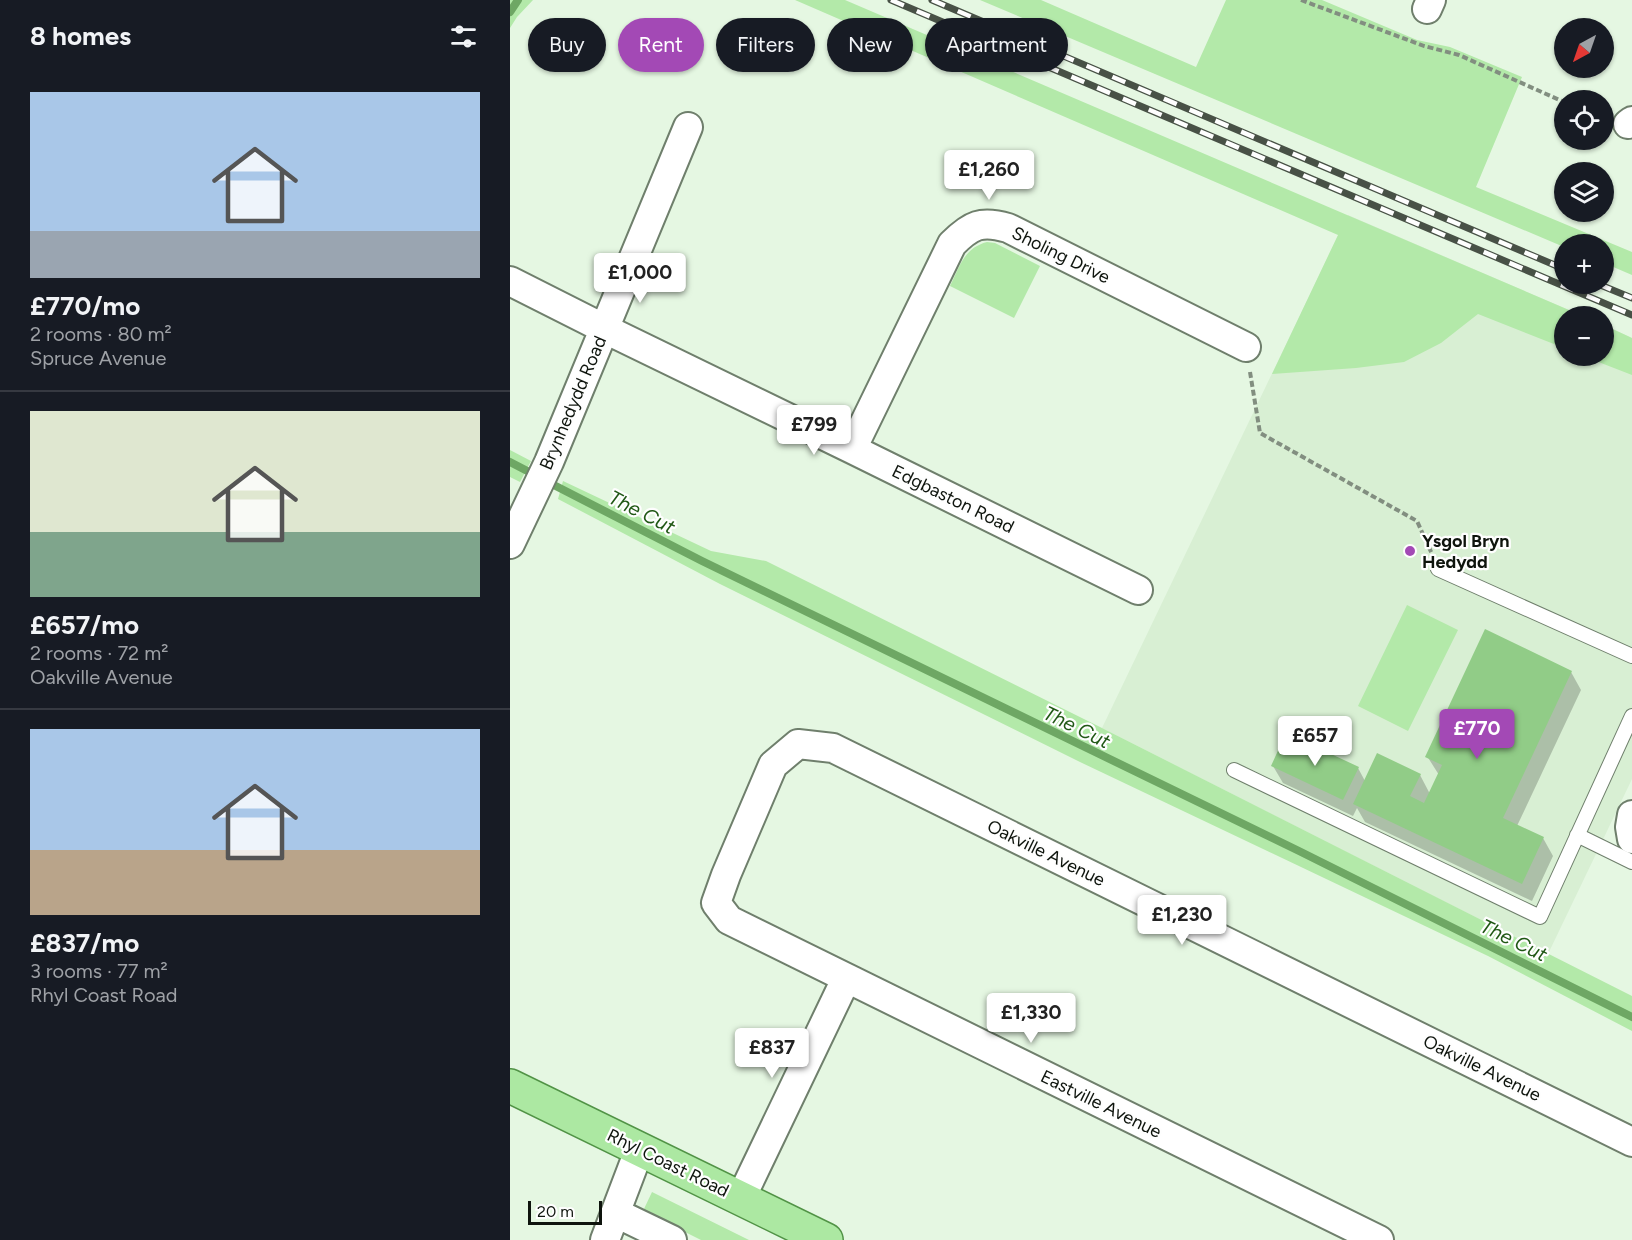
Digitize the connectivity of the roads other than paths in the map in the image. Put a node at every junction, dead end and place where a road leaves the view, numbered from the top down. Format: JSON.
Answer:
{"nodes":[{"id":1,"x":688,"y":127,"type":"dead end"},
{"id":2,"x":510,"y":281,"type":"edge"},
{"id":3,"x":605,"y":329,"type":"junction"},
{"id":4,"x":1245,"y":347,"type":"road end"},
{"id":5,"x":852,"y":448,"type":"junction"},
{"id":6,"x":510,"y":544,"type":"edge"},
{"id":7,"x":1438,"y":569,"type":"road end"},
{"id":8,"x":1138,"y":590,"type":"dead end"},
{"id":9,"x":1632,"y":656,"type":"edge"},
{"id":10,"x":1632,"y":716,"type":"edge"},
{"id":11,"x":1234,"y":770,"type":"dead end"},
{"id":12,"x":1632,"y":815,"type":"edge"},
{"id":13,"x":749,"y":820,"type":"joint"},
{"id":14,"x":1577,"y":835,"type":"junction"},
{"id":15,"x":1632,"y":838,"type":"edge"},
{"id":16,"x":1632,"y":862,"type":"edge"},
{"id":17,"x":846,"y":979,"type":"junction"},
{"id":18,"x":510,"y":1086,"type":"edge"},
{"id":19,"x":1632,"y":1142,"type":"edge"},
{"id":20,"x":640,"y":1148,"type":"junction"},
{"id":21,"x":741,"y":1198,"type":"junction"},
{"id":22,"x":616,"y":1213,"type":"junction"},
{"id":23,"x":605,"y":1240,"type":"edge"},
{"id":24,"x":672,"y":1240,"type":"edge"},
{"id":25,"x":826,"y":1240,"type":"edge"},
{"id":26,"x":1379,"y":1240,"type":"edge"}],
"edges":[{"from":1,"to":3,"type":"street","name":"Brynhedydd Road"},
{"from":2,"to":3,"type":"street","name":"Edgbaston Road"},
{"from":3,"to":5,"type":"street","name":"Edgbaston Road"},
{"from":3,"to":6,"type":"street","name":"Brynhedydd Road"},
{"from":4,"to":5,"type":"street","name":"Sholing Drive"},
{"from":5,"to":8,"type":"street","name":"Edgbaston Road"},
{"from":7,"to":9,"type":"lane"},
{"from":10,"to":14,"type":"lane"},
{"from":11,"to":14,"type":"lane"},
{"from":12,"to":15,"type":"street"},
{"from":13,"to":17,"type":"street","name":"Eastville Avenue"},
{"from":13,"to":19,"type":"street","name":"Oakville Avenue"},
{"from":14,"to":16,"type":"lane"},
{"from":17,"to":21,"type":"street"},
{"from":17,"to":26,"type":"street","name":"Eastville Avenue"},
{"from":18,"to":20,"type":"main road","name":"Rhyl Coast Road"},
{"from":20,"to":21,"type":"main road","name":"Rhyl Coast Road"},
{"from":20,"to":22,"type":"street"},
{"from":21,"to":25,"type":"main road","name":"Rhyl Coast Road"},
{"from":22,"to":23,"type":"street"},
{"from":22,"to":24,"type":"street"}]}
